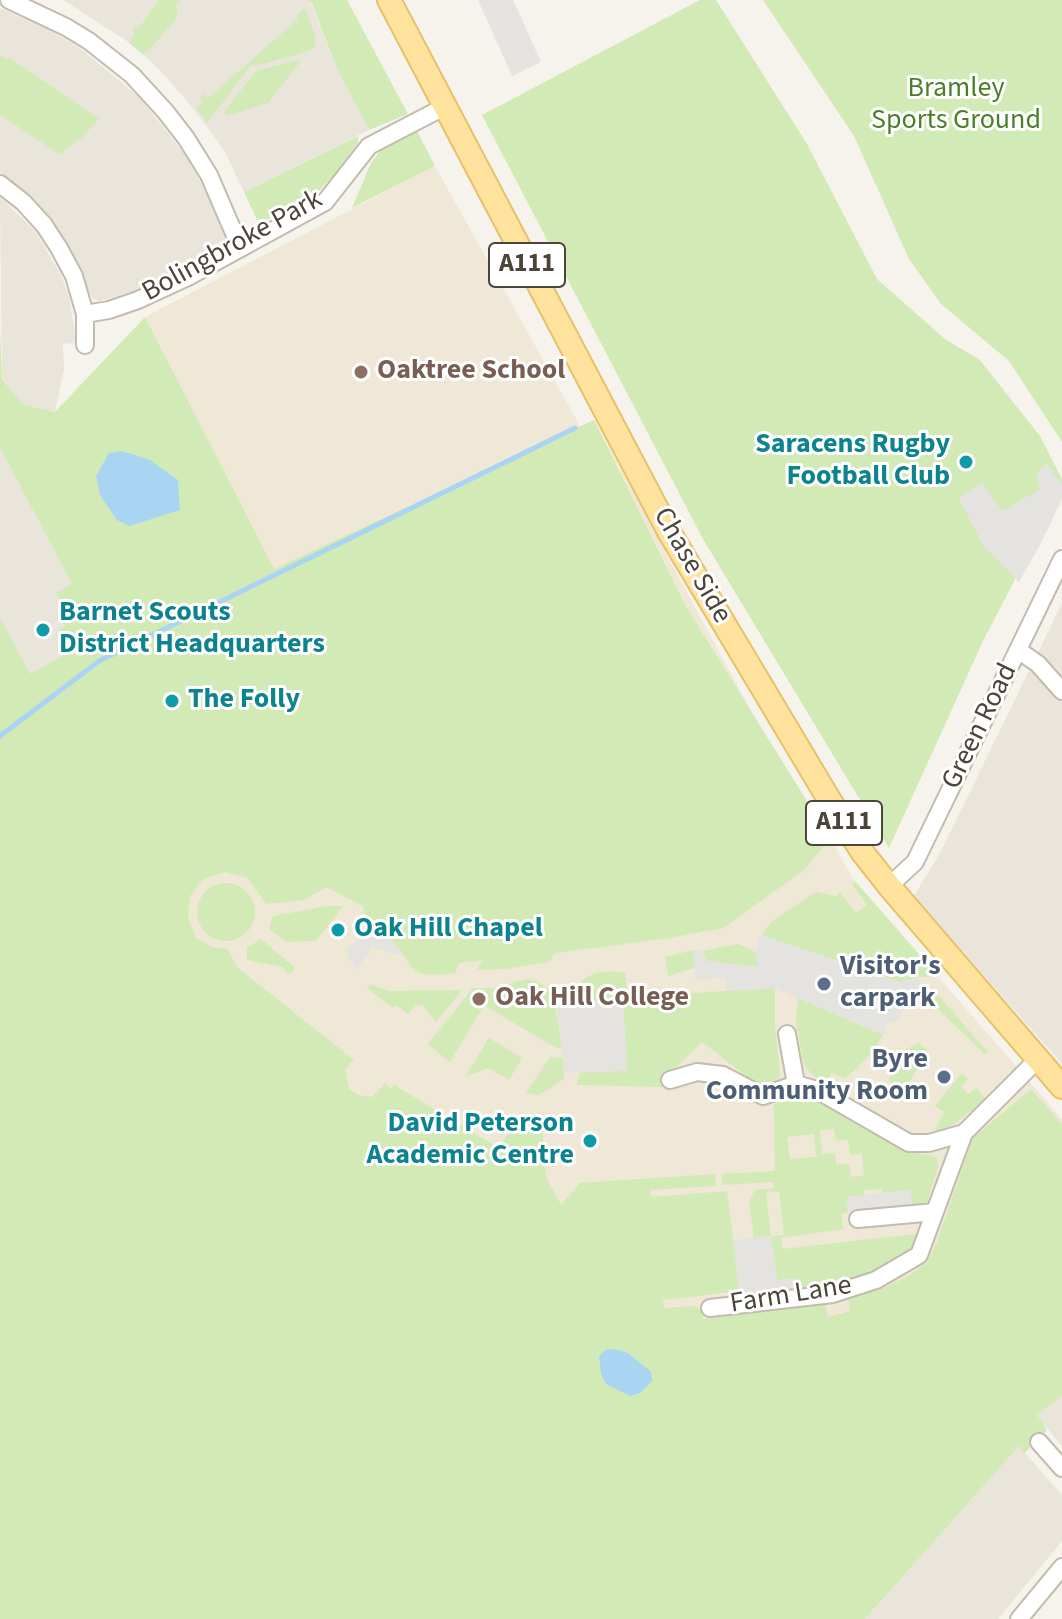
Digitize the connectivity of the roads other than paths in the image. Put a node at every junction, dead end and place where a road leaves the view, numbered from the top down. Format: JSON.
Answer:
{"nodes":[{"id":1,"x":9,"y":0,"type":"edge"},
{"id":2,"x":389,"y":0,"type":"edge"},
{"id":3,"x":446,"y":106,"type":"junction"},
{"id":4,"x":0,"y":184,"type":"edge"},
{"id":5,"x":240,"y":247,"type":"junction"},
{"id":6,"x":85,"y":314,"type":"junction"},
{"id":7,"x":85,"y":345,"type":"dead end"},
{"id":8,"x":1062,"y":559,"type":"edge"},
{"id":9,"x":1018,"y":650,"type":"junction"},
{"id":10,"x":1062,"y":691,"type":"edge"},
{"id":11,"x":889,"y":886,"type":"junction"},
{"id":12,"x":787,"y":1034,"type":"dead end"},
{"id":13,"x":1038,"y":1059,"type":"junction"},
{"id":14,"x":670,"y":1080,"type":"dead end"},
{"id":15,"x":796,"y":1084,"type":"junction"},
{"id":16,"x":1062,"y":1087,"type":"edge"},
{"id":17,"x":964,"y":1133,"type":"junction"},
{"id":18,"x":935,"y":1212,"type":"junction"},
{"id":19,"x":858,"y":1219,"type":"dead end"},
{"id":20,"x":710,"y":1308,"type":"dead end"},
{"id":21,"x":1039,"y":1442,"type":"dead end"},
{"id":22,"x":1062,"y":1468,"type":"edge"},
{"id":23,"x":1062,"y":1567,"type":"edge"},
{"id":24,"x":1019,"y":1619,"type":"edge"}],
"edges":[{"from":1,"to":5,"type":"street"},
{"from":2,"to":3,"type":"main road","name":"Chase Side","number":"A111"},
{"from":3,"to":5,"type":"street","name":"Bolingbroke Park"},
{"from":3,"to":11,"type":"main road","name":"Chase Side","number":"A111"},
{"from":4,"to":6,"type":"street"},
{"from":5,"to":6,"type":"street","name":"Bolingbroke Park"},
{"from":6,"to":7,"type":"street"},
{"from":8,"to":9,"type":"street","name":"Green Road"},
{"from":9,"to":10,"type":"street"},
{"from":9,"to":11,"type":"street","name":"Green Road"},
{"from":11,"to":13,"type":"main road","name":"Chase Side","number":"A111"},
{"from":12,"to":15,"type":"street"},
{"from":13,"to":16,"type":"main road","name":"Chase Side","number":"A111"},
{"from":13,"to":17,"type":"street","name":"Farm Lane"},
{"from":14,"to":15,"type":"street"},
{"from":15,"to":17,"type":"street"},
{"from":17,"to":18,"type":"street","name":"Farm Lane"},
{"from":18,"to":19,"type":"street"},
{"from":18,"to":20,"type":"street","name":"Farm Lane"},
{"from":21,"to":22,"type":"street"},
{"from":23,"to":24,"type":"street"}]}
